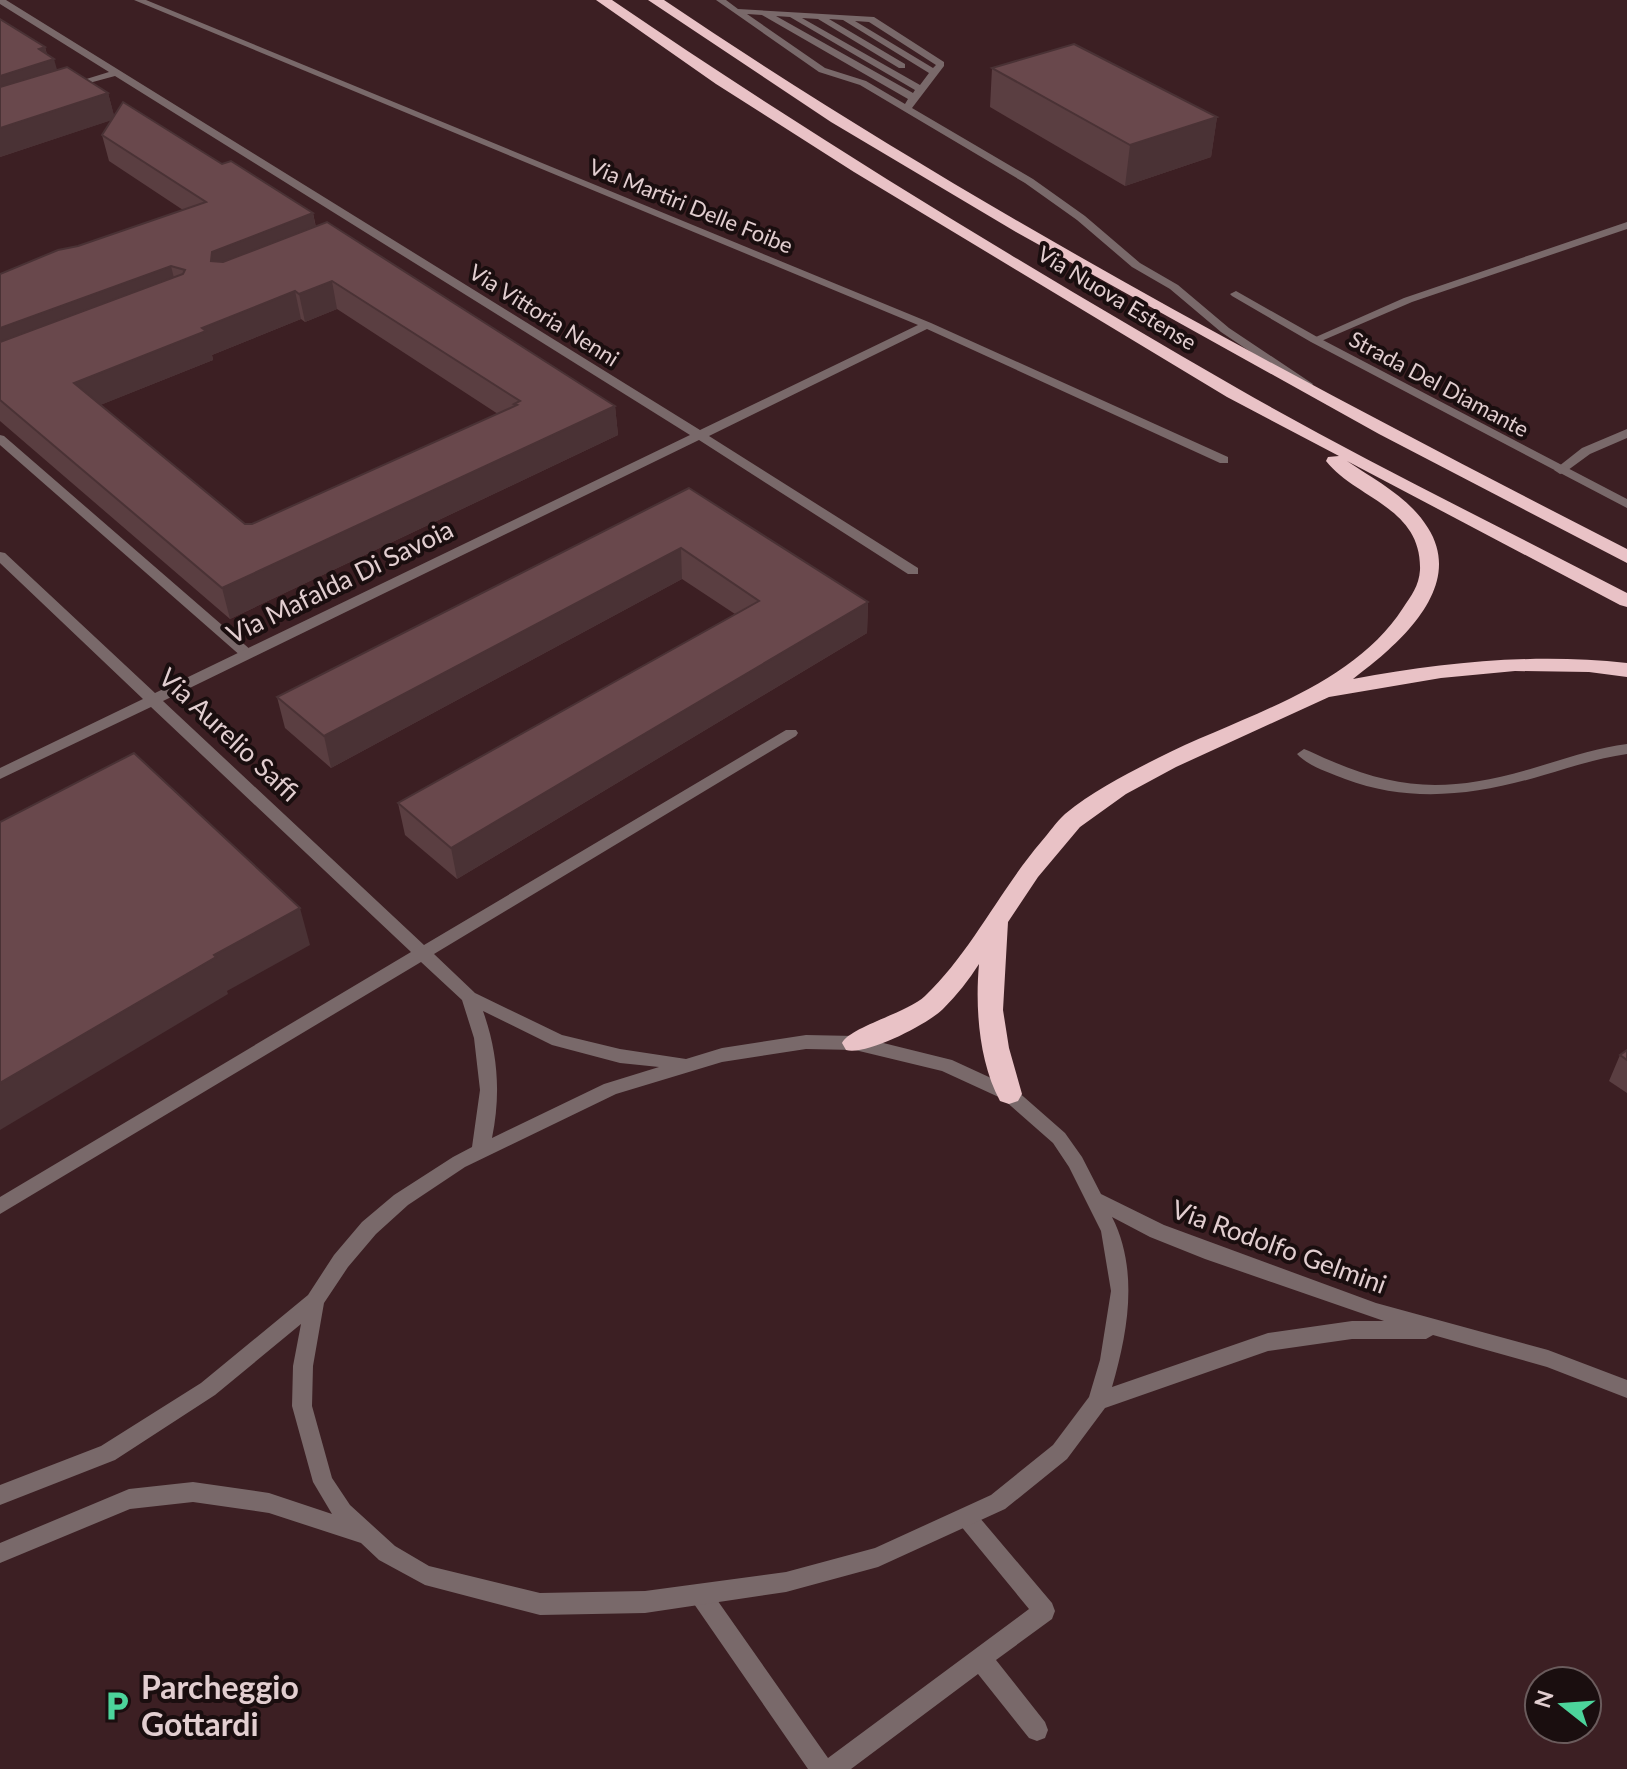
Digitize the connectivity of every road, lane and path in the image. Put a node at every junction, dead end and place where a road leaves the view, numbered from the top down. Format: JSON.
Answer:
{"nodes":[{"id":1,"x":0,"y":0,"type":"edge"},
{"id":2,"x":138,"y":0,"type":"edge"},
{"id":3,"x":596,"y":0,"type":"edge"},
{"id":4,"x":603,"y":0,"type":"edge"},
{"id":5,"x":655,"y":0,"type":"edge"},
{"id":6,"x":666,"y":0,"type":"edge"},
{"id":7,"x":720,"y":0,"type":"edge"},
{"id":8,"x":735,"y":11,"type":"junction"},
{"id":9,"x":763,"y":13,"type":"junction"},
{"id":10,"x":790,"y":14,"type":"junction"},
{"id":11,"x":817,"y":16,"type":"junction"},
{"id":12,"x":693,"y":27,"type":"junction"},
{"id":13,"x":654,"y":36,"type":"junction"},
{"id":14,"x":115,"y":73,"type":"junction"},
{"id":15,"x":928,"y":81,"type":"junction"},
{"id":16,"x":57,"y":92,"type":"edge"},
{"id":17,"x":910,"y":103,"type":"junction"},
{"id":18,"x":1627,"y":225,"type":"edge"},
{"id":19,"x":367,"y":229,"type":"junction"},
{"id":20,"x":353,"y":235,"type":"edge"},
{"id":21,"x":1236,"y":294,"type":"dead end"},
{"id":22,"x":927,"y":325,"type":"junction"},
{"id":23,"x":1315,"y":340,"type":"junction"},
{"id":24,"x":1233,"y":393,"type":"junction"},
{"id":25,"x":1355,"y":416,"type":"junction"},
{"id":26,"x":1627,"y":433,"type":"edge"},
{"id":27,"x":701,"y":436,"type":"junction"},
{"id":28,"x":0,"y":439,"type":"edge"},
{"id":29,"x":1224,"y":460,"type":"dead end"},
{"id":30,"x":1560,"y":470,"type":"junction"},
{"id":31,"x":1627,"y":504,"type":"edge"},
{"id":32,"x":0,"y":556,"type":"edge"},
{"id":33,"x":1627,"y":557,"type":"edge"},
{"id":34,"x":913,"y":571,"type":"dead end"},
{"id":35,"x":1627,"y":601,"type":"edge"},
{"id":36,"x":247,"y":654,"type":"junction"},
{"id":37,"x":1627,"y":670,"type":"edge"},
{"id":38,"x":1323,"y":691,"type":"junction"},
{"id":39,"x":153,"y":699,"type":"junction"},
{"id":40,"x":791,"y":733,"type":"dead end"},
{"id":41,"x":1627,"y":749,"type":"edge"},
{"id":42,"x":1304,"y":754,"type":"dead end"},
{"id":43,"x":0,"y":774,"type":"edge"},
{"id":44,"x":999,"y":917,"type":"junction"},
{"id":45,"x":423,"y":951,"type":"junction"},
{"id":46,"x":469,"y":997,"type":"junction"},
{"id":47,"x":855,"y":1043,"type":"junction"},
{"id":48,"x":685,"y":1063,"type":"junction"},
{"id":49,"x":1009,"y":1094,"type":"junction"},
{"id":50,"x":481,"y":1150,"type":"junction"},
{"id":51,"x":1097,"y":1200,"type":"junction"},
{"id":52,"x":0,"y":1206,"type":"edge"},
{"id":53,"x":315,"y":1301,"type":"junction"},
{"id":54,"x":1448,"y":1330,"type":"junction"},
{"id":55,"x":1627,"y":1389,"type":"edge"},
{"id":56,"x":1098,"y":1401,"type":"junction"},
{"id":57,"x":0,"y":1495,"type":"edge"},
{"id":58,"x":967,"y":1518,"type":"junction"},
{"id":59,"x":369,"y":1536,"type":"junction"},
{"id":60,"x":0,"y":1553,"type":"edge"},
{"id":61,"x":700,"y":1594,"type":"junction"},
{"id":62,"x":980,"y":1658,"type":"junction"},
{"id":63,"x":1037,"y":1730,"type":"dead end"},
{"id":64,"x":822,"y":1769,"type":"edge"},
{"id":65,"x":832,"y":1769,"type":"edge"}],
"edges":[{"from":1,"to":14,"type":"street","name":"Via Vittoria Nenni"},
{"from":2,"to":22,"type":"street","name":"Via Martiri Delle Foibe"},
{"from":3,"to":13,"type":"highway"},
{"from":4,"to":13,"type":"highway","name":"Via Nuova Estense"},
{"from":5,"to":12,"type":"highway","name":"Via Nuova Estense"},
{"from":6,"to":12,"type":"highway"},
{"from":7,"to":8,"type":"street"},
{"from":8,"to":9,"type":"street"},
{"from":8,"to":17,"type":"street"},
{"from":9,"to":10,"type":"street"},
{"from":9,"to":17,"type":"street"},
{"from":10,"to":11,"type":"street"},
{"from":10,"to":15,"type":"street"},
{"from":11,"to":15,"type":"street"},
{"from":11,"to":15,"type":"street"},
{"from":12,"to":25,"type":"highway","name":"Via Nuova Estense"},
{"from":13,"to":24,"type":"highway","name":"Via Nuova Estense"},
{"from":14,"to":16,"type":"street"},
{"from":14,"to":19,"type":"street","name":"Via Vittoria Nenni"},
{"from":15,"to":17,"type":"street"},
{"from":17,"to":25,"type":"street"},
{"from":18,"to":23,"type":"street"},
{"from":19,"to":20,"type":"street"},
{"from":19,"to":27,"type":"street","name":"Via Vittoria Nenni"},
{"from":21,"to":23,"type":"street","name":"Strada Del Diamante"},
{"from":22,"to":27,"type":"street","name":"Via Mafalda Di Savoia"},
{"from":22,"to":29,"type":"street","name":"Via Martiri Delle Foibe"},
{"from":23,"to":30,"type":"street","name":"Strada Del Diamante"},
{"from":24,"to":35,"type":"highway","name":"Via Nuova Estense"},
{"from":24,"to":38,"type":"highway"},
{"from":25,"to":33,"type":"highway","name":"Via Nuova Estense"},
{"from":26,"to":30,"type":"street"},
{"from":27,"to":34,"type":"street"},
{"from":27,"to":36,"type":"street","name":"Via Mafalda Di Savoia"},
{"from":28,"to":36,"type":"street"},
{"from":30,"to":31,"type":"street","name":"Strada Del Diamante"},
{"from":32,"to":39,"type":"street","name":"Via Aurelio Saffi"},
{"from":36,"to":39,"type":"street","name":"Via Mafalda Di Savoia"},
{"from":37,"to":38,"type":"highway"},
{"from":38,"to":44,"type":"highway"},
{"from":39,"to":43,"type":"street","name":"Via Mafalda Di Savoia"},
{"from":39,"to":45,"type":"street","name":"Via Aurelio Saffi"},
{"from":40,"to":45,"type":"street"},
{"from":41,"to":42,"type":"street"},
{"from":44,"to":47,"type":"highway"},
{"from":44,"to":49,"type":"highway"},
{"from":45,"to":46,"type":"street","name":"Via Aurelio Saffi"},
{"from":45,"to":52,"type":"street"},
{"from":46,"to":48,"type":"street","name":"Via Aurelio Saffi"},
{"from":46,"to":50,"type":"street","name":"Via Aurelio Saffi"},
{"from":47,"to":48,"type":"street"},
{"from":47,"to":49,"type":"street"},
{"from":48,"to":50,"type":"street"},
{"from":49,"to":51,"type":"street"},
{"from":50,"to":53,"type":"street"},
{"from":51,"to":54,"type":"street","name":"Via Rodolfo Gelmini"},
{"from":51,"to":56,"type":"street"},
{"from":53,"to":57,"type":"street"},
{"from":53,"to":59,"type":"street"},
{"from":54,"to":55,"type":"street","name":"Via Rodolfo Gelmini"},
{"from":54,"to":56,"type":"street","name":"Via Rodolfo Gelmini"},
{"from":56,"to":58,"type":"street"},
{"from":58,"to":61,"type":"street"},
{"from":58,"to":62,"type":"street"},
{"from":59,"to":60,"type":"street"},
{"from":59,"to":61,"type":"street"},
{"from":61,"to":64,"type":"street"},
{"from":62,"to":63,"type":"street"},
{"from":62,"to":65,"type":"street"}]}
